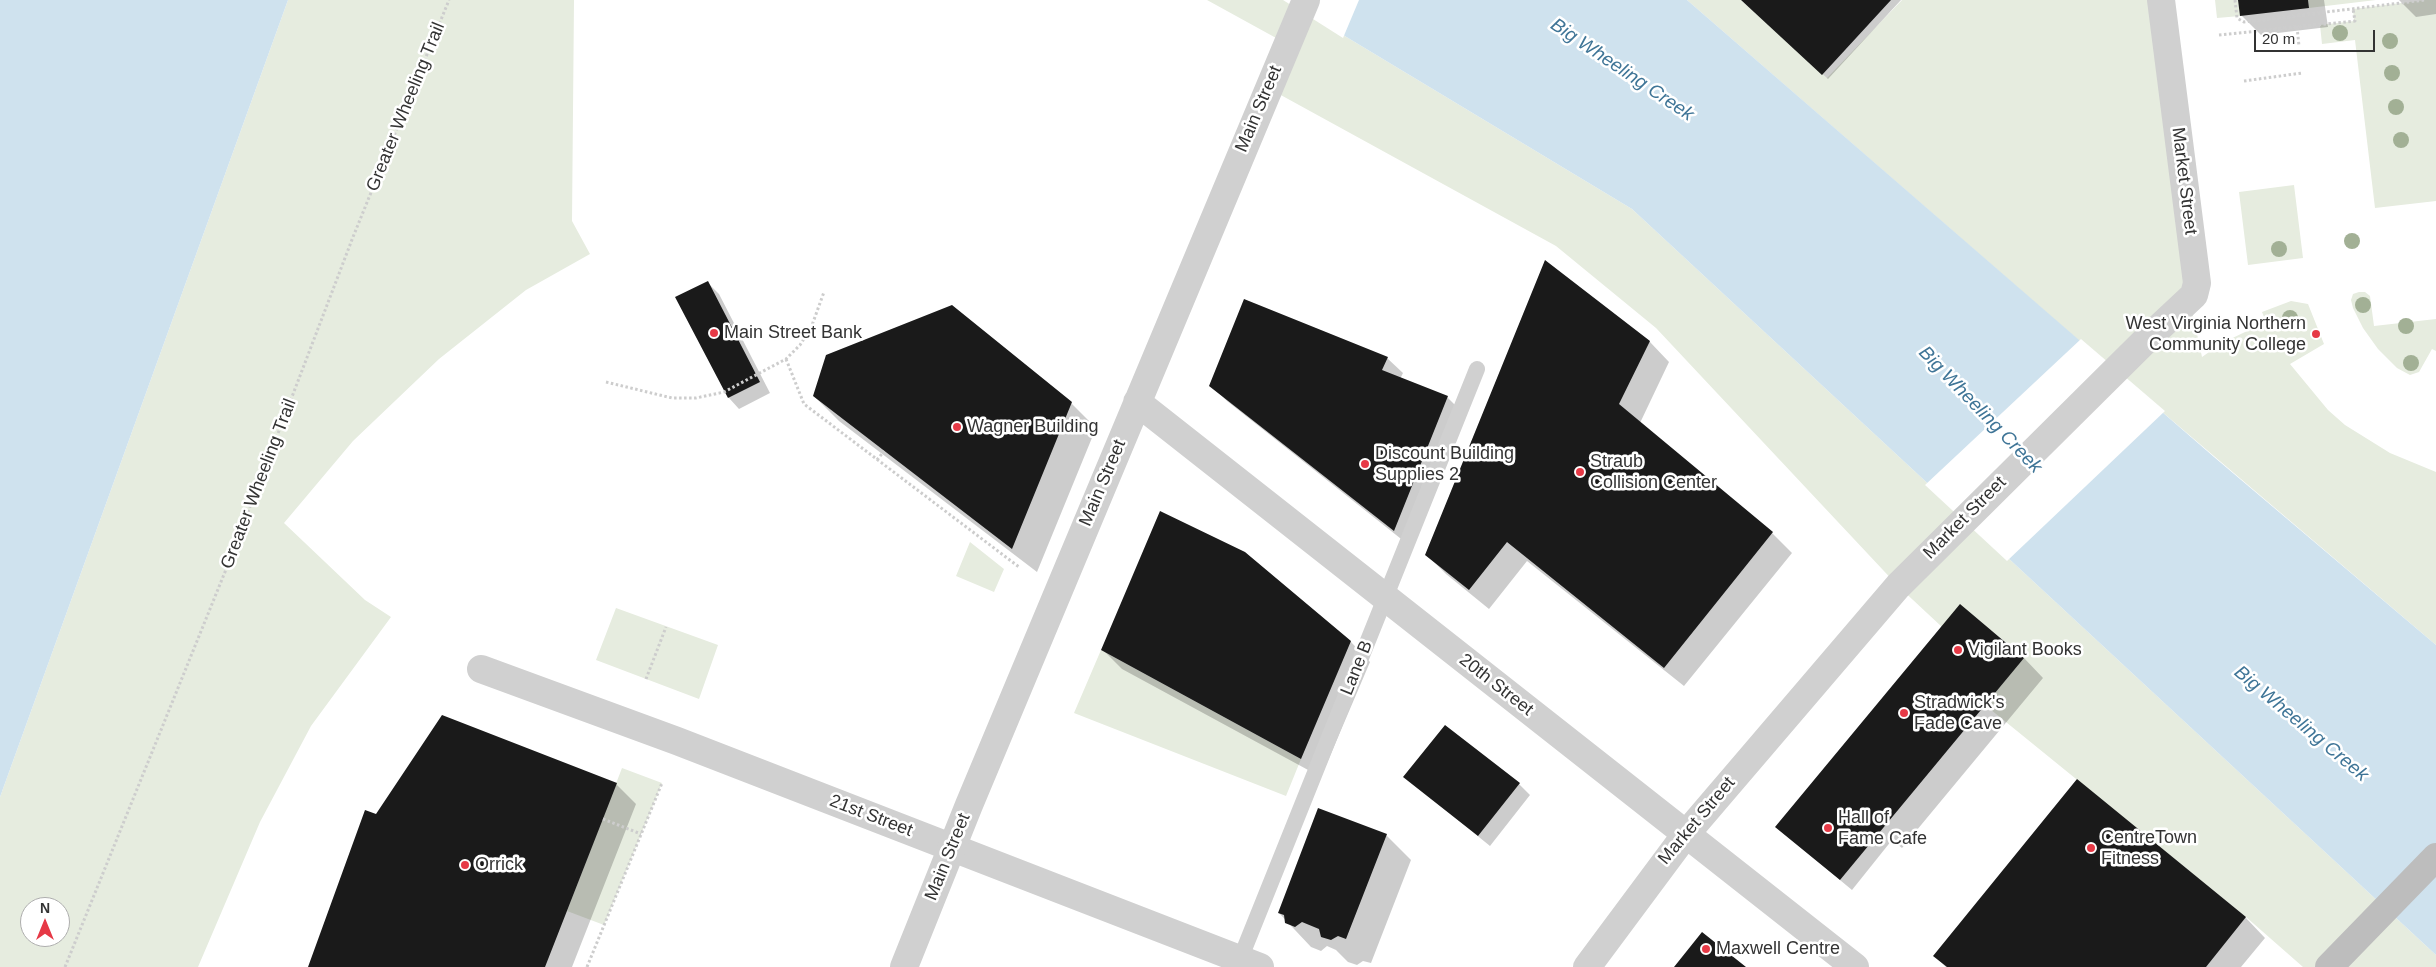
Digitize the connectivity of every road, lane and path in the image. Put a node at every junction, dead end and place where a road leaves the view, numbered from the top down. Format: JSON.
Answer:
{"nodes":[{"id":1,"x":449,"y":0,"type":"edge"},
{"id":2,"x":1306,"y":0,"type":"edge"},
{"id":3,"x":2161,"y":0,"type":"edge"},
{"id":4,"x":2235,"y":0,"type":"edge"},
{"id":5,"x":2425,"y":0,"type":"edge"},
{"id":6,"x":2354,"y":9,"type":"junction"},
{"id":7,"x":2296,"y":27,"type":"junction"},
{"id":8,"x":2219,"y":36,"type":"dead end"},
{"id":9,"x":2299,"y":46,"type":"dead end"},
{"id":10,"x":2302,"y":73,"type":"dead end"},
{"id":11,"x":2244,"y":81,"type":"dead end"},
{"id":12,"x":824,"y":292,"type":"dead end"},
{"id":13,"x":786,"y":359,"type":"junction"},
{"id":14,"x":1477,"y":369,"type":"dead end"},
{"id":15,"x":606,"y":382,"type":"dead end"},
{"id":16,"x":1137,"y":402,"type":"junction"},
{"id":17,"x":884,"y":451,"type":"dead end"},
{"id":18,"x":877,"y":460,"type":"junction"},
{"id":19,"x":1019,"y":567,"type":"dead end"},
{"id":20,"x":1385,"y":598,"type":"junction"},
{"id":21,"x":666,"y":627,"type":"dead end"},
{"id":22,"x":481,"y":669,"type":"dead end"},
{"id":23,"x":646,"y":679,"type":"dead end"},
{"id":24,"x":662,"y":783,"type":"dead end"},
{"id":25,"x":603,"y":819,"type":"dead end"},
{"id":26,"x":641,"y":834,"type":"junction"},
{"id":27,"x":1686,"y":834,"type":"junction"},
{"id":28,"x":952,"y":848,"type":"junction"},
{"id":29,"x":2436,"y":857,"type":"edge"},
{"id":30,"x":1245,"y":964,"type":"edge"},
{"id":31,"x":64,"y":967,"type":"edge"},
{"id":32,"x":587,"y":967,"type":"edge"},
{"id":33,"x":904,"y":967,"type":"edge"},
{"id":34,"x":1587,"y":967,"type":"edge"},
{"id":35,"x":1855,"y":967,"type":"edge"},
{"id":36,"x":2329,"y":967,"type":"edge"}],
"edges":[{"from":1,"to":31,"type":"path","name":"Greater Wheeling Trail"},
{"from":2,"to":16,"type":"street","name":"Main Street"},
{"from":3,"to":27,"type":"street","name":"Market Street"},
{"from":4,"to":6,"type":"path"},
{"from":5,"to":6,"type":"path"},
{"from":6,"to":7,"type":"path"},
{"from":7,"to":8,"type":"path"},
{"from":7,"to":9,"type":"path"},
{"from":10,"to":11,"type":"path"},
{"from":12,"to":13,"type":"path"},
{"from":13,"to":15,"type":"path"},
{"from":13,"to":18,"type":"path"},
{"from":14,"to":20,"type":"lane","name":"Lane B"},
{"from":16,"to":20,"type":"street","name":"20th Street"},
{"from":16,"to":28,"type":"street","name":"Main Street"},
{"from":17,"to":18,"type":"path"},
{"from":18,"to":19,"type":"path"},
{"from":20,"to":27,"type":"street","name":"20th Street"},
{"from":20,"to":30,"type":"lane","name":"Lane B"},
{"from":21,"to":23,"type":"path"},
{"from":22,"to":28,"type":"street","name":"21st Street"},
{"from":24,"to":26,"type":"path"},
{"from":25,"to":26,"type":"path"},
{"from":26,"to":32,"type":"path"},
{"from":27,"to":34,"type":"street","name":"Market Street"},
{"from":27,"to":35,"type":"street","name":"20th Street"},
{"from":28,"to":30,"type":"street","name":"21st Street"},
{"from":28,"to":33,"type":"street","name":"Main Street"},
{"from":29,"to":36,"type":"main road"}]}
